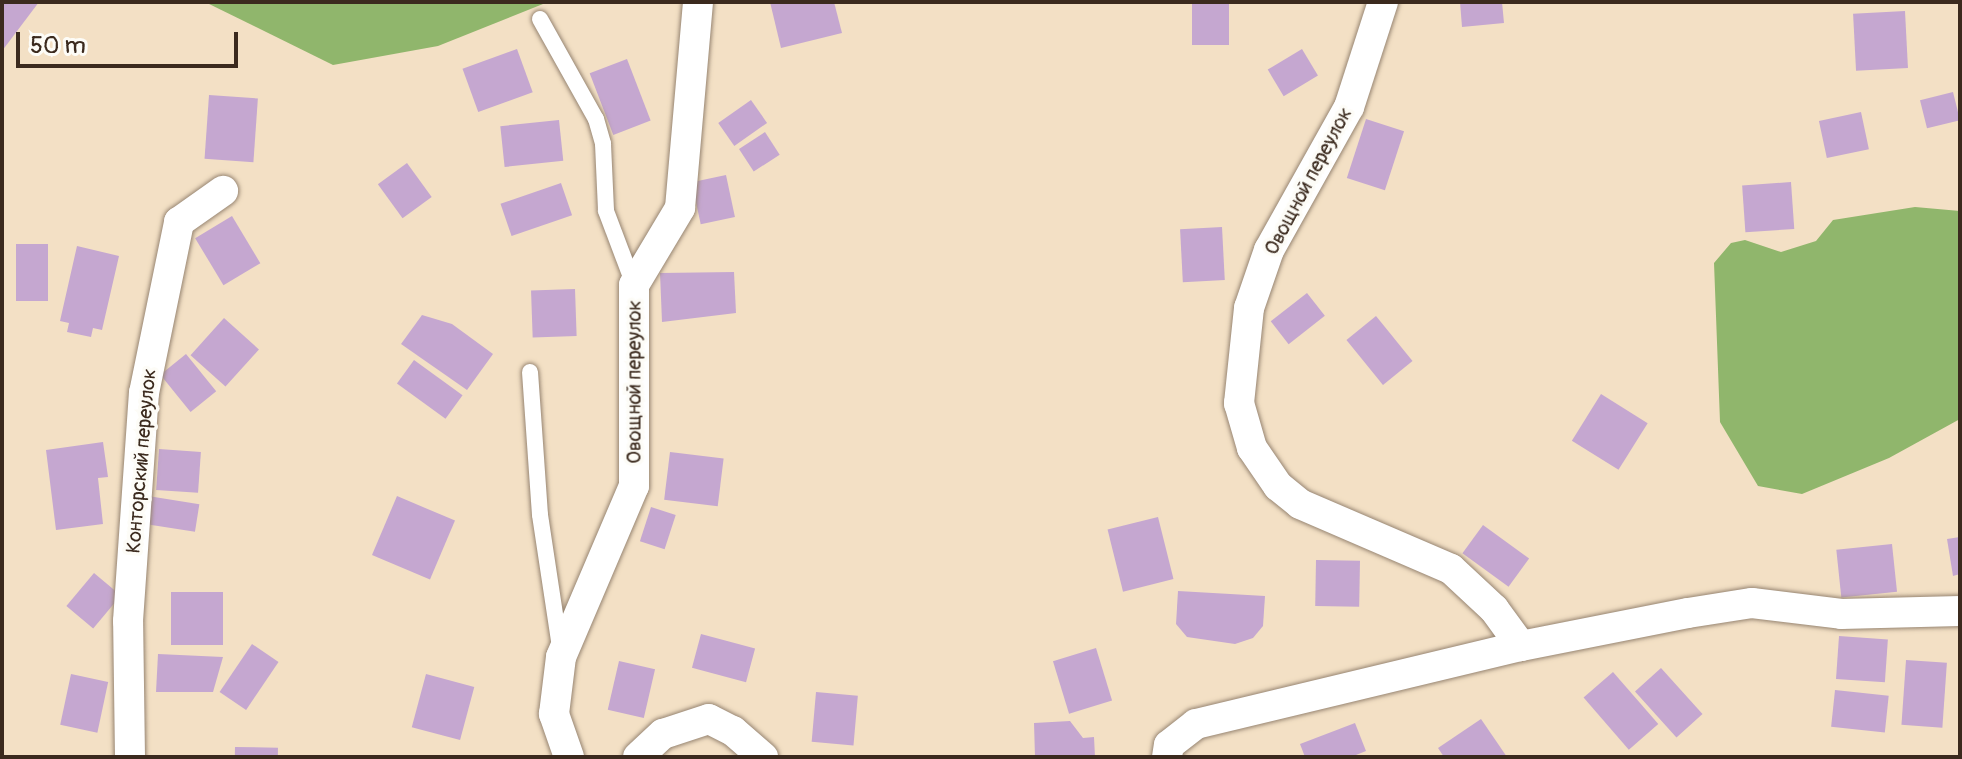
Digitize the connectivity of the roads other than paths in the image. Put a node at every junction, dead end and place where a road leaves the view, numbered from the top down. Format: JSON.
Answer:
{"nodes":[{"id":1,"x":698,"y":2,"type":"edge"},
{"id":2,"x":1383,"y":2,"type":"edge"},
{"id":3,"x":540,"y":19,"type":"dead end"},
{"id":4,"x":223,"y":191,"type":"dead end"},
{"id":5,"x":634,"y":285,"type":"junction"},
{"id":6,"x":530,"y":372,"type":"dead end"},
{"id":7,"x":1960,"y":611,"type":"edge"},
{"id":8,"x":1521,"y":646,"type":"junction"},
{"id":9,"x":561,"y":657,"type":"junction"},
{"id":10,"x":130,"y":757,"type":"edge"},
{"id":11,"x":569,"y":757,"type":"edge"},
{"id":12,"x":638,"y":757,"type":"edge"},
{"id":13,"x":763,"y":757,"type":"edge"},
{"id":14,"x":1167,"y":757,"type":"edge"}],
"edges":[{"from":1,"to":5,"type":"street","name":"Овощной переулок"},
{"from":2,"to":8,"type":"street","name":"Овощной переулок"},
{"from":3,"to":5,"type":"lane"},
{"from":4,"to":10,"type":"street","name":"Конторский переулок"},
{"from":5,"to":9,"type":"street","name":"Овощной переулок"},
{"from":6,"to":9,"type":"lane"},
{"from":7,"to":8,"type":"street"},
{"from":8,"to":14,"type":"street"},
{"from":9,"to":11,"type":"street","name":"Овощной переулок"},
{"from":12,"to":13,"type":"street"}]}
